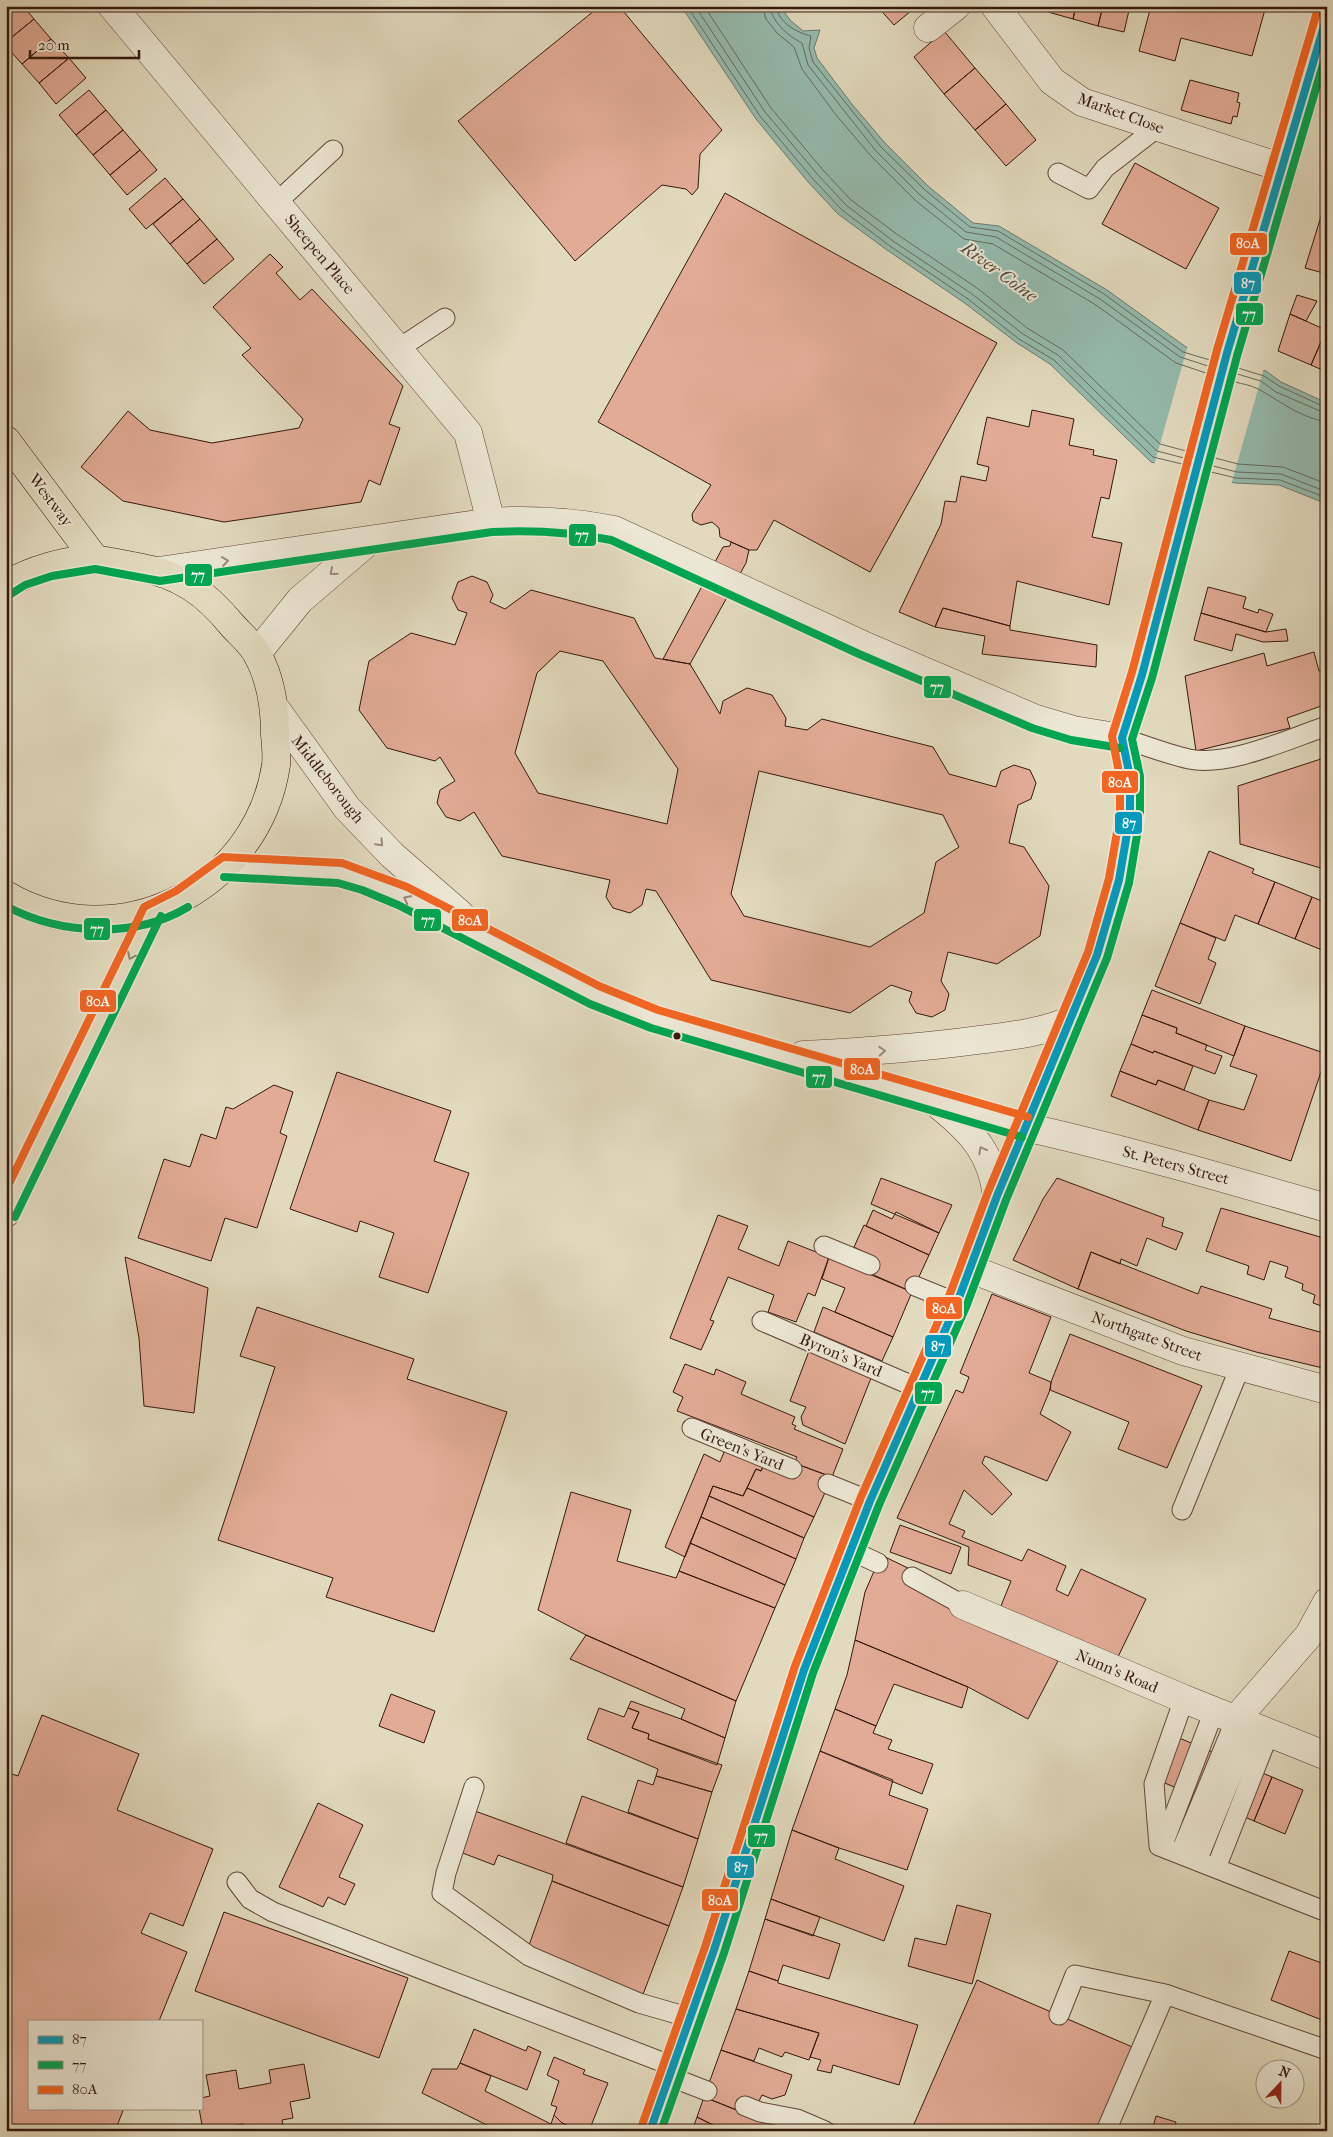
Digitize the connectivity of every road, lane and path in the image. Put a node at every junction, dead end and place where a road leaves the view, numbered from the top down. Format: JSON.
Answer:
{"nodes":[{"id":1,"x":112,"y":6,"type":"edge"},
{"id":2,"x":956,"y":6,"type":"edge"},
{"id":3,"x":995,"y":6,"type":"edge"},
{"id":4,"x":1327,"y":15,"type":"edge"},
{"id":5,"x":928,"y":28,"type":"dead end"},
{"id":6,"x":1158,"y":127,"type":"junction"},
{"id":7,"x":333,"y":150,"type":"dead end"},
{"id":8,"x":1283,"y":168,"type":"junction"},
{"id":9,"x":1058,"y":173,"type":"dead end"},
{"id":10,"x":276,"y":203,"type":"junction"},
{"id":11,"x":445,"y":318,"type":"dead end"},
{"id":12,"x":398,"y":349,"type":"junction"},
{"id":13,"x":6,"y":440,"type":"edge"},
{"id":14,"x":491,"y":522,"type":"junction"},
{"id":15,"x":370,"y":540,"type":"junction"},
{"id":16,"x":96,"y":559,"type":"junction"},
{"id":17,"x":159,"y":571,"type":"junction"},
{"id":18,"x":6,"y":585,"type":"edge"},
{"id":19,"x":257,"y":653,"type":"junction"},
{"id":20,"x":275,"y":708,"type":"junction"},
{"id":21,"x":1327,"y":726,"type":"edge"},
{"id":22,"x":1122,"y":738,"type":"junction"},
{"id":23,"x":225,"y":867,"type":"junction"},
{"id":24,"x":6,"y":895,"type":"edge"},
{"id":25,"x":152,"y":912,"type":"junction"},
{"id":26,"x":496,"y":946,"type":"junction"},
{"id":27,"x":1071,"y":1020,"type":"junction"},
{"id":28,"x":781,"y":1056,"type":"junction"},
{"id":29,"x":937,"y":1103,"type":"junction"},
{"id":30,"x":1025,"y":1127,"type":"junction"},
{"id":31,"x":997,"y":1196,"type":"junction"},
{"id":32,"x":1327,"y":1208,"type":"edge"},
{"id":33,"x":6,"y":1213,"type":"edge"},
{"id":34,"x":824,"y":1246,"type":"dead end"},
{"id":35,"x":870,"y":1265,"type":"dead end"},
{"id":36,"x":971,"y":1270,"type":"junction"},
{"id":37,"x":915,"y":1286,"type":"dead end"},
{"id":38,"x":957,"y":1303,"type":"junction"},
{"id":39,"x":762,"y":1321,"type":"dead end"},
{"id":40,"x":1240,"y":1367,"type":"junction"},
{"id":41,"x":920,"y":1389,"type":"junction"},
{"id":42,"x":1327,"y":1390,"type":"edge"},
{"id":43,"x":692,"y":1428,"type":"dead end"},
{"id":44,"x":792,"y":1469,"type":"dead end"},
{"id":45,"x":828,"y":1484,"type":"dead end"},
{"id":46,"x":870,"y":1501,"type":"junction"},
{"id":47,"x":1182,"y":1510,"type":"dead end"},
{"id":48,"x":852,"y":1551,"type":"junction"},
{"id":49,"x":878,"y":1563,"type":"dead end"},
{"id":50,"x":912,"y":1576,"type":"dead end"},
{"id":51,"x":1327,"y":1602,"type":"edge"},
{"id":52,"x":963,"y":1605,"type":"joint"},
{"id":53,"x":1184,"y":1700,"type":"junction"},
{"id":54,"x":1242,"y":1722,"type":"junction"},
{"id":55,"x":1327,"y":1756,"type":"edge"},
{"id":56,"x":474,"y":1787,"type":"dead end"},
{"id":57,"x":1171,"y":1850,"type":"junction"},
{"id":58,"x":1198,"y":1861,"type":"junction"},
{"id":59,"x":1216,"y":1868,"type":"junction"},
{"id":60,"x":237,"y":1882,"type":"dead end"},
{"id":61,"x":1327,"y":1912,"type":"edge"},
{"id":62,"x":1165,"y":1994,"type":"junction"},
{"id":63,"x":1059,"y":2015,"type":"dead end"},
{"id":64,"x":691,"y":2018,"type":"junction"},
{"id":65,"x":1327,"y":2050,"type":"edge"},
{"id":66,"x":673,"y":2072,"type":"junction"},
{"id":67,"x":707,"y":2091,"type":"dead end"},
{"id":68,"x":745,"y":2106,"type":"dead end"},
{"id":69,"x":650,"y":2131,"type":"edge"},
{"id":70,"x":825,"y":2131,"type":"edge"},
{"id":71,"x":1106,"y":2131,"type":"edge"}],
"edges":[{"from":1,"to":10,"type":"street","name":"Sheepen Place"},
{"from":2,"to":5,"type":"street"},
{"from":3,"to":6,"type":"street","name":"Market Close"},
{"from":4,"to":8,"type":"street"},
{"from":6,"to":8,"type":"street","name":"Market Close"},
{"from":6,"to":9,"type":"lane"},
{"from":7,"to":10,"type":"lane"},
{"from":8,"to":22,"type":"street"},
{"from":10,"to":12,"type":"street","name":"Sheepen Place"},
{"from":11,"to":12,"type":"lane"},
{"from":12,"to":14,"type":"street","name":"Sheepen Place"},
{"from":13,"to":16,"type":"main road","name":"Westway"},
{"from":14,"to":15,"type":"street"},
{"from":14,"to":22,"type":"street"},
{"from":17,"to":15,"type":"street","one_way":true},
{"from":15,"to":19,"type":"street","one_way":true},
{"from":16,"to":17,"type":"main road"},
{"from":16,"to":18,"type":"main road"},
{"from":17,"to":19,"type":"main road"},
{"from":19,"to":20,"type":"main road"},
{"from":20,"to":23,"type":"main road"},
{"from":20,"to":26,"type":"street","name":"Middleborough","one_way":true},
{"from":21,"to":22,"type":"lane"},
{"from":22,"to":27,"type":"street"},
{"from":23,"to":25,"type":"main road"},
{"from":26,"to":23,"type":"street","name":"Middleborough","one_way":true},
{"from":24,"to":25,"type":"main road"},
{"from":25,"to":33,"type":"main road","one_way":true},
{"from":26,"to":28,"type":"street","name":"Middleborough"},
{"from":28,"to":27,"type":"street","name":"Middleborough","one_way":true},
{"from":27,"to":30,"type":"street"},
{"from":28,"to":29,"type":"street","name":"Middleborough"},
{"from":29,"to":30,"type":"street","name":"Middleborough"},
{"from":31,"to":29,"type":"street","name":"Middleborough","one_way":true},
{"from":30,"to":31,"type":"street"},
{"from":30,"to":32,"type":"street","name":"St. Peters Street"},
{"from":31,"to":36,"type":"street"},
{"from":34,"to":35,"type":"lane"},
{"from":36,"to":38,"type":"street"},
{"from":36,"to":40,"type":"street","name":"Northgate Street"},
{"from":37,"to":38,"type":"lane"},
{"from":38,"to":41,"type":"street"},
{"from":39,"to":41,"type":"lane","name":"Byron's Yard"},
{"from":40,"to":42,"type":"street","name":"Northgate Street"},
{"from":40,"to":47,"type":"lane"},
{"from":41,"to":46,"type":"street"},
{"from":43,"to":44,"type":"lane","name":"Green's Yard"},
{"from":45,"to":46,"type":"lane"},
{"from":46,"to":48,"type":"street"},
{"from":48,"to":49,"type":"lane"},
{"from":48,"to":64,"type":"street"},
{"from":50,"to":52,"type":"lane","name":"Nunn's Road"},
{"from":51,"to":54,"type":"street"},
{"from":52,"to":53,"type":"street","name":"Nunn's Road"},
{"from":53,"to":54,"type":"street","name":"Nunn's Road"},
{"from":53,"to":57,"type":"lane"},
{"from":54,"to":55,"type":"street","name":"Nunn's Road"},
{"from":54,"to":57,"type":"lane"},
{"from":54,"to":58,"type":"lane"},
{"from":54,"to":59,"type":"lane"},
{"from":56,"to":64,"type":"lane"},
{"from":57,"to":58,"type":"lane"},
{"from":58,"to":59,"type":"lane"},
{"from":59,"to":61,"type":"lane"},
{"from":60,"to":66,"type":"lane"},
{"from":62,"to":63,"type":"lane"},
{"from":62,"to":65,"type":"lane"},
{"from":62,"to":71,"type":"lane"},
{"from":64,"to":66,"type":"street"},
{"from":66,"to":67,"type":"lane"},
{"from":66,"to":69,"type":"street"},
{"from":68,"to":70,"type":"lane"}]}
